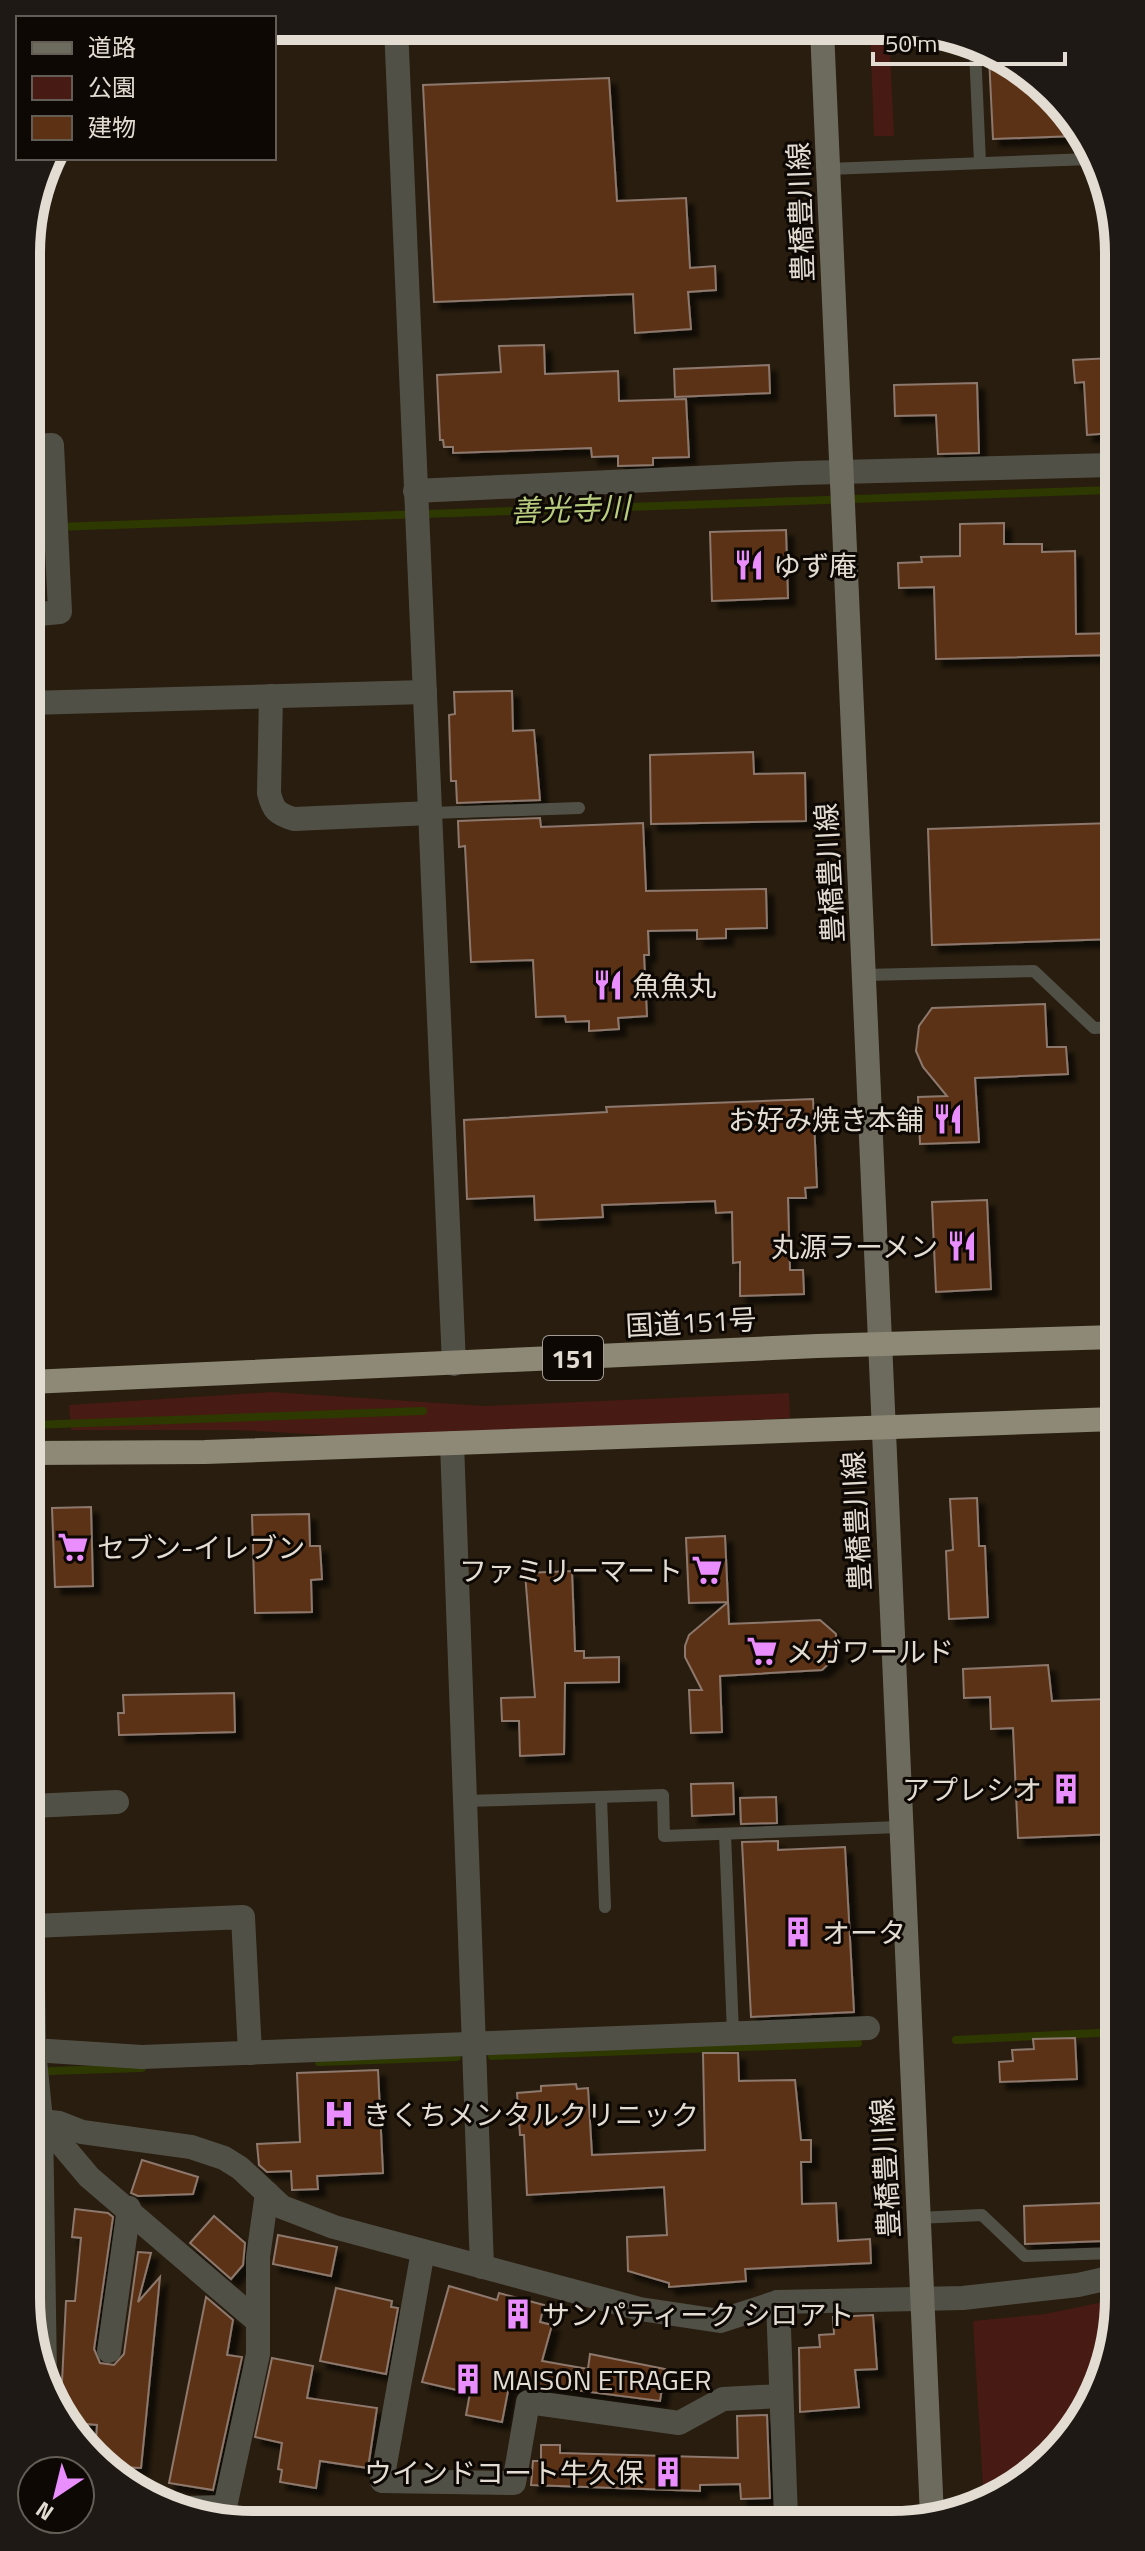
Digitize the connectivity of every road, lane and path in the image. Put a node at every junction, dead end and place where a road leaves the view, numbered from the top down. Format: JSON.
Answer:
{"nodes":[{"id":1,"x":397,"y":40,"type":"edge"},
{"id":2,"x":822,"y":40,"type":"edge"},
{"id":3,"x":975,"y":57,"type":"edge"},
{"id":4,"x":1083,"y":159,"type":"edge"},
{"id":5,"x":980,"y":163,"type":"junction"},
{"id":6,"x":828,"y":169,"type":"junction"},
{"id":7,"x":40,"y":445,"type":"edge"},
{"id":8,"x":1105,"y":465,"type":"edge"},
{"id":9,"x":842,"y":479,"type":"junction"},
{"id":10,"x":416,"y":499,"type":"junction"},
{"id":11,"x":40,"y":614,"type":"edge"},
{"id":12,"x":425,"y":692,"type":"junction"},
{"id":13,"x":271,"y":696,"type":"junction"},
{"id":14,"x":40,"y":703,"type":"edge"},
{"id":15,"x":579,"y":808,"type":"dead end"},
{"id":16,"x":431,"y":813,"type":"junction"},
{"id":17,"x":864,"y":975,"type":"junction"},
{"id":18,"x":1105,"y":1027,"type":"edge"},
{"id":19,"x":1105,"y":1337,"type":"edge"},
{"id":20,"x":878,"y":1344,"type":"junction"},
{"id":21,"x":454,"y":1364,"type":"junction"},
{"id":22,"x":40,"y":1382,"type":"edge"},
{"id":23,"x":1105,"y":1419,"type":"edge"},
{"id":24,"x":882,"y":1428,"type":"junction"},
{"id":25,"x":452,"y":1443,"type":"junction"},
{"id":26,"x":40,"y":1453,"type":"edge"},
{"id":27,"x":601,"y":1797,"type":"junction"},
{"id":28,"x":465,"y":1801,"type":"junction"},
{"id":29,"x":117,"y":1802,"type":"dead end"},
{"id":30,"x":40,"y":1806,"type":"edge"},
{"id":31,"x":899,"y":1827,"type":"junction"},
{"id":32,"x":725,"y":1834,"type":"junction"},
{"id":33,"x":605,"y":1907,"type":"dead end"},
{"id":34,"x":40,"y":1926,"type":"edge"},
{"id":35,"x":868,"y":2028,"type":"dead end"},
{"id":36,"x":733,"y":2033,"type":"junction"},
{"id":37,"x":474,"y":2044,"type":"junction"},
{"id":38,"x":40,"y":2050,"type":"edge"},
{"id":39,"x":250,"y":2053,"type":"junction"},
{"id":40,"x":40,"y":2121,"type":"edge"},
{"id":41,"x":40,"y":2123,"type":"edge"},
{"id":42,"x":40,"y":2188,"type":"edge"},
{"id":43,"x":267,"y":2193,"type":"junction"},
{"id":44,"x":129,"y":2208,"type":"junction"},
{"id":45,"x":917,"y":2218,"type":"junction"},
{"id":46,"x":423,"y":2251,"type":"junction"},
{"id":47,"x":1105,"y":2253,"type":"edge"},
{"id":48,"x":482,"y":2267,"type":"junction"},
{"id":49,"x":1105,"y":2279,"type":"edge"},
{"id":50,"x":921,"y":2300,"type":"junction"},
{"id":51,"x":778,"y":2302,"type":"junction"},
{"id":52,"x":256,"y":2320,"type":"junction"},
{"id":53,"x":46,"y":2345,"type":"edge"},
{"id":54,"x":109,"y":2351,"type":"dead end"},
{"id":55,"x":781,"y":2396,"type":"junction"},
{"id":56,"x":213,"y":2507,"type":"edge"},
{"id":57,"x":931,"y":2507,"type":"edge"},
{"id":58,"x":786,"y":2511,"type":"edge"}],
"edges":[{"from":1,"to":10,"type":"street"},
{"from":2,"to":6,"type":"main road","name":"豊橋豊川線"},
{"from":3,"to":5,"type":"lane"},
{"from":4,"to":5,"type":"lane"},
{"from":5,"to":6,"type":"lane"},
{"from":6,"to":9,"type":"main road","name":"豊橋豊川線"},
{"from":7,"to":11,"type":"street"},
{"from":8,"to":9,"type":"street"},
{"from":9,"to":10,"type":"street"},
{"from":9,"to":17,"type":"main road","name":"豊橋豊川線"},
{"from":10,"to":12,"type":"street"},
{"from":12,"to":13,"type":"street"},
{"from":12,"to":16,"type":"street"},
{"from":13,"to":14,"type":"street"},
{"from":13,"to":16,"type":"street"},
{"from":15,"to":16,"type":"lane"},
{"from":16,"to":21,"type":"street"},
{"from":17,"to":18,"type":"lane"},
{"from":17,"to":20,"type":"main road","name":"豊橋豊川線"},
{"from":19,"to":20,"type":"highway","name":"国道151号","number":"151"},
{"from":20,"to":21,"type":"highway","name":"国道151号","number":"151"},
{"from":20,"to":24,"type":"main road","name":"豊橋豊川線"},
{"from":21,"to":22,"type":"highway","name":"国道151号","number":"151"},
{"from":23,"to":24,"type":"highway"},
{"from":24,"to":25,"type":"highway"},
{"from":24,"to":31,"type":"main road","name":"豊橋豊川線"},
{"from":25,"to":26,"type":"highway"},
{"from":25,"to":28,"type":"street"},
{"from":27,"to":28,"type":"lane"},
{"from":27,"to":32,"type":"lane"},
{"from":27,"to":33,"type":"lane"},
{"from":28,"to":37,"type":"street"},
{"from":29,"to":30,"type":"street"},
{"from":31,"to":32,"type":"lane"},
{"from":31,"to":45,"type":"main road","name":"豊橋豊川線"},
{"from":32,"to":36,"type":"lane"},
{"from":34,"to":39,"type":"street"},
{"from":35,"to":36,"type":"street"},
{"from":36,"to":37,"type":"street"},
{"from":37,"to":39,"type":"street"},
{"from":37,"to":48,"type":"street"},
{"from":38,"to":39,"type":"street"},
{"from":40,"to":43,"type":"street"},
{"from":41,"to":44,"type":"street"},
{"from":42,"to":53,"type":"street"},
{"from":43,"to":46,"type":"street"},
{"from":43,"to":52,"type":"street"},
{"from":44,"to":52,"type":"street"},
{"from":44,"to":54,"type":"street"},
{"from":45,"to":47,"type":"lane"},
{"from":45,"to":50,"type":"main road","name":"豊橋豊川線"},
{"from":46,"to":48,"type":"street"},
{"from":46,"to":55,"type":"street"},
{"from":48,"to":51,"type":"street"},
{"from":49,"to":50,"type":"street"},
{"from":50,"to":51,"type":"street"},
{"from":50,"to":57,"type":"main road","name":"豊橋豊川線"},
{"from":51,"to":55,"type":"street"},
{"from":52,"to":56,"type":"street"},
{"from":55,"to":58,"type":"street"}]}
